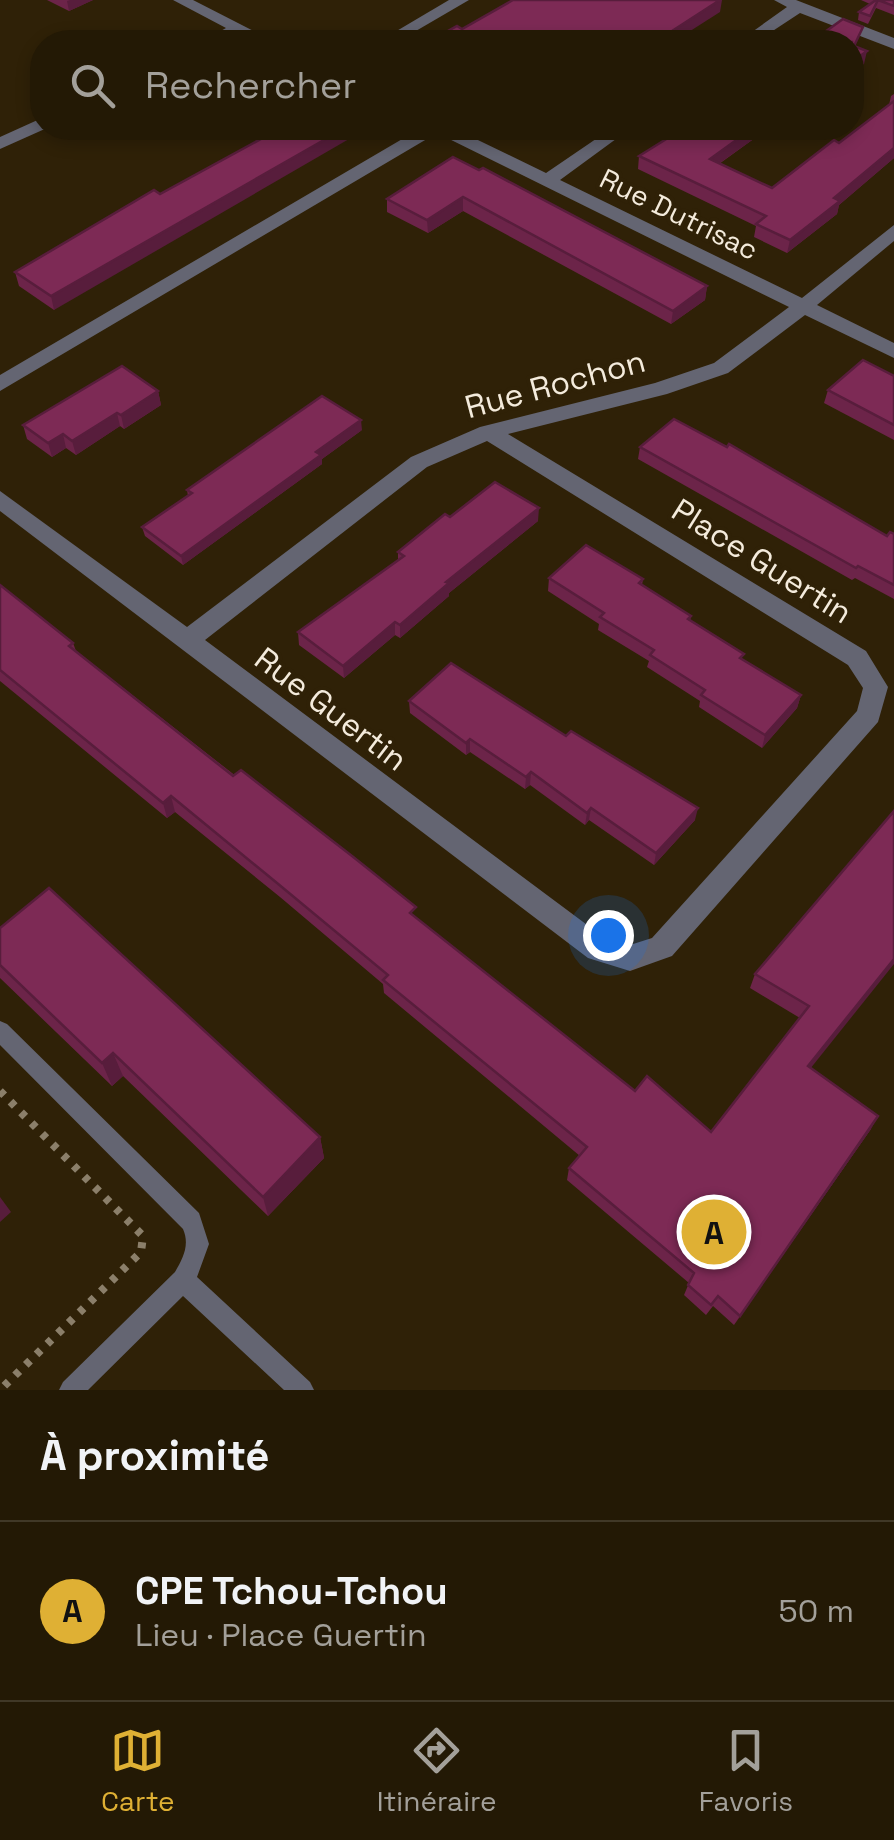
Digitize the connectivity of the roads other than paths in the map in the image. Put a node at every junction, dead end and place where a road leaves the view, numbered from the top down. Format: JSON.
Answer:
{"nodes":[{"id":1,"x":181,"y":0,"type":"edge"},
{"id":2,"x":461,"y":0,"type":"edge"},
{"id":3,"x":790,"y":3,"type":"edge"},
{"id":4,"x":238,"y":28,"type":"junction"},
{"id":5,"x":234,"y":30,"type":"edge"},
{"id":6,"x":242,"y":30,"type":"edge"},
{"id":7,"x":407,"y":30,"type":"edge"},
{"id":8,"x":760,"y":30,"type":"edge"},
{"id":9,"x":858,"y":30,"type":"edge"},
{"id":10,"x":864,"y":32,"type":"edge"},
{"id":11,"x":894,"y":44,"type":"edge"},
{"id":12,"x":30,"y":128,"type":"edge"},
{"id":13,"x":3,"y":140,"type":"edge"},
{"id":14,"x":417,"y":140,"type":"edge"},
{"id":15,"x":463,"y":140,"type":"edge"},
{"id":16,"x":606,"y":140,"type":"edge"},
{"id":17,"x":548,"y":180,"type":"junction"},
{"id":18,"x":894,"y":230,"type":"edge"},
{"id":19,"x":804,"y":306,"type":"junction"},
{"id":20,"x":894,"y":351,"type":"edge"},
{"id":21,"x":0,"y":384,"type":"edge"},
{"id":22,"x":488,"y":432,"type":"junction"},
{"id":23,"x":0,"y":499,"type":"edge"},
{"id":24,"x":186,"y":641,"type":"junction"},
{"id":25,"x":630,"y":958,"type":"joint"},
{"id":26,"x":0,"y":1031,"type":"edge"},
{"id":27,"x":182,"y":1280,"type":"junction"},
{"id":28,"x":71,"y":1390,"type":"edge"},
{"id":29,"x":302,"y":1390,"type":"edge"}],
"edges":[{"from":1,"to":4,"type":"street"},
{"from":2,"to":7,"type":"street"},
{"from":3,"to":8,"type":"street"},
{"from":3,"to":9,"type":"street"},
{"from":4,"to":5,"type":"street"},
{"from":4,"to":6,"type":"street"},
{"from":10,"to":11,"type":"street"},
{"from":12,"to":13,"type":"street"},
{"from":14,"to":21,"type":"street"},
{"from":15,"to":17,"type":"street","name":"Rue Dutrisac"},
{"from":16,"to":17,"type":"street"},
{"from":17,"to":19,"type":"street","name":"Rue Dutrisac"},
{"from":18,"to":19,"type":"street","name":"Rue Rochon"},
{"from":19,"to":20,"type":"street","name":"Rue Dutrisac"},
{"from":19,"to":22,"type":"street","name":"Rue Rochon"},
{"from":22,"to":24,"type":"street","name":"Rue Rochon"},
{"from":22,"to":25,"type":"street","name":"Place Guertin"},
{"from":23,"to":24,"type":"street","name":"Rue Guertin"},
{"from":24,"to":25,"type":"street","name":"Rue Guertin"},
{"from":26,"to":27,"type":"lane"},
{"from":27,"to":28,"type":"lane"},
{"from":27,"to":29,"type":"lane"}]}
